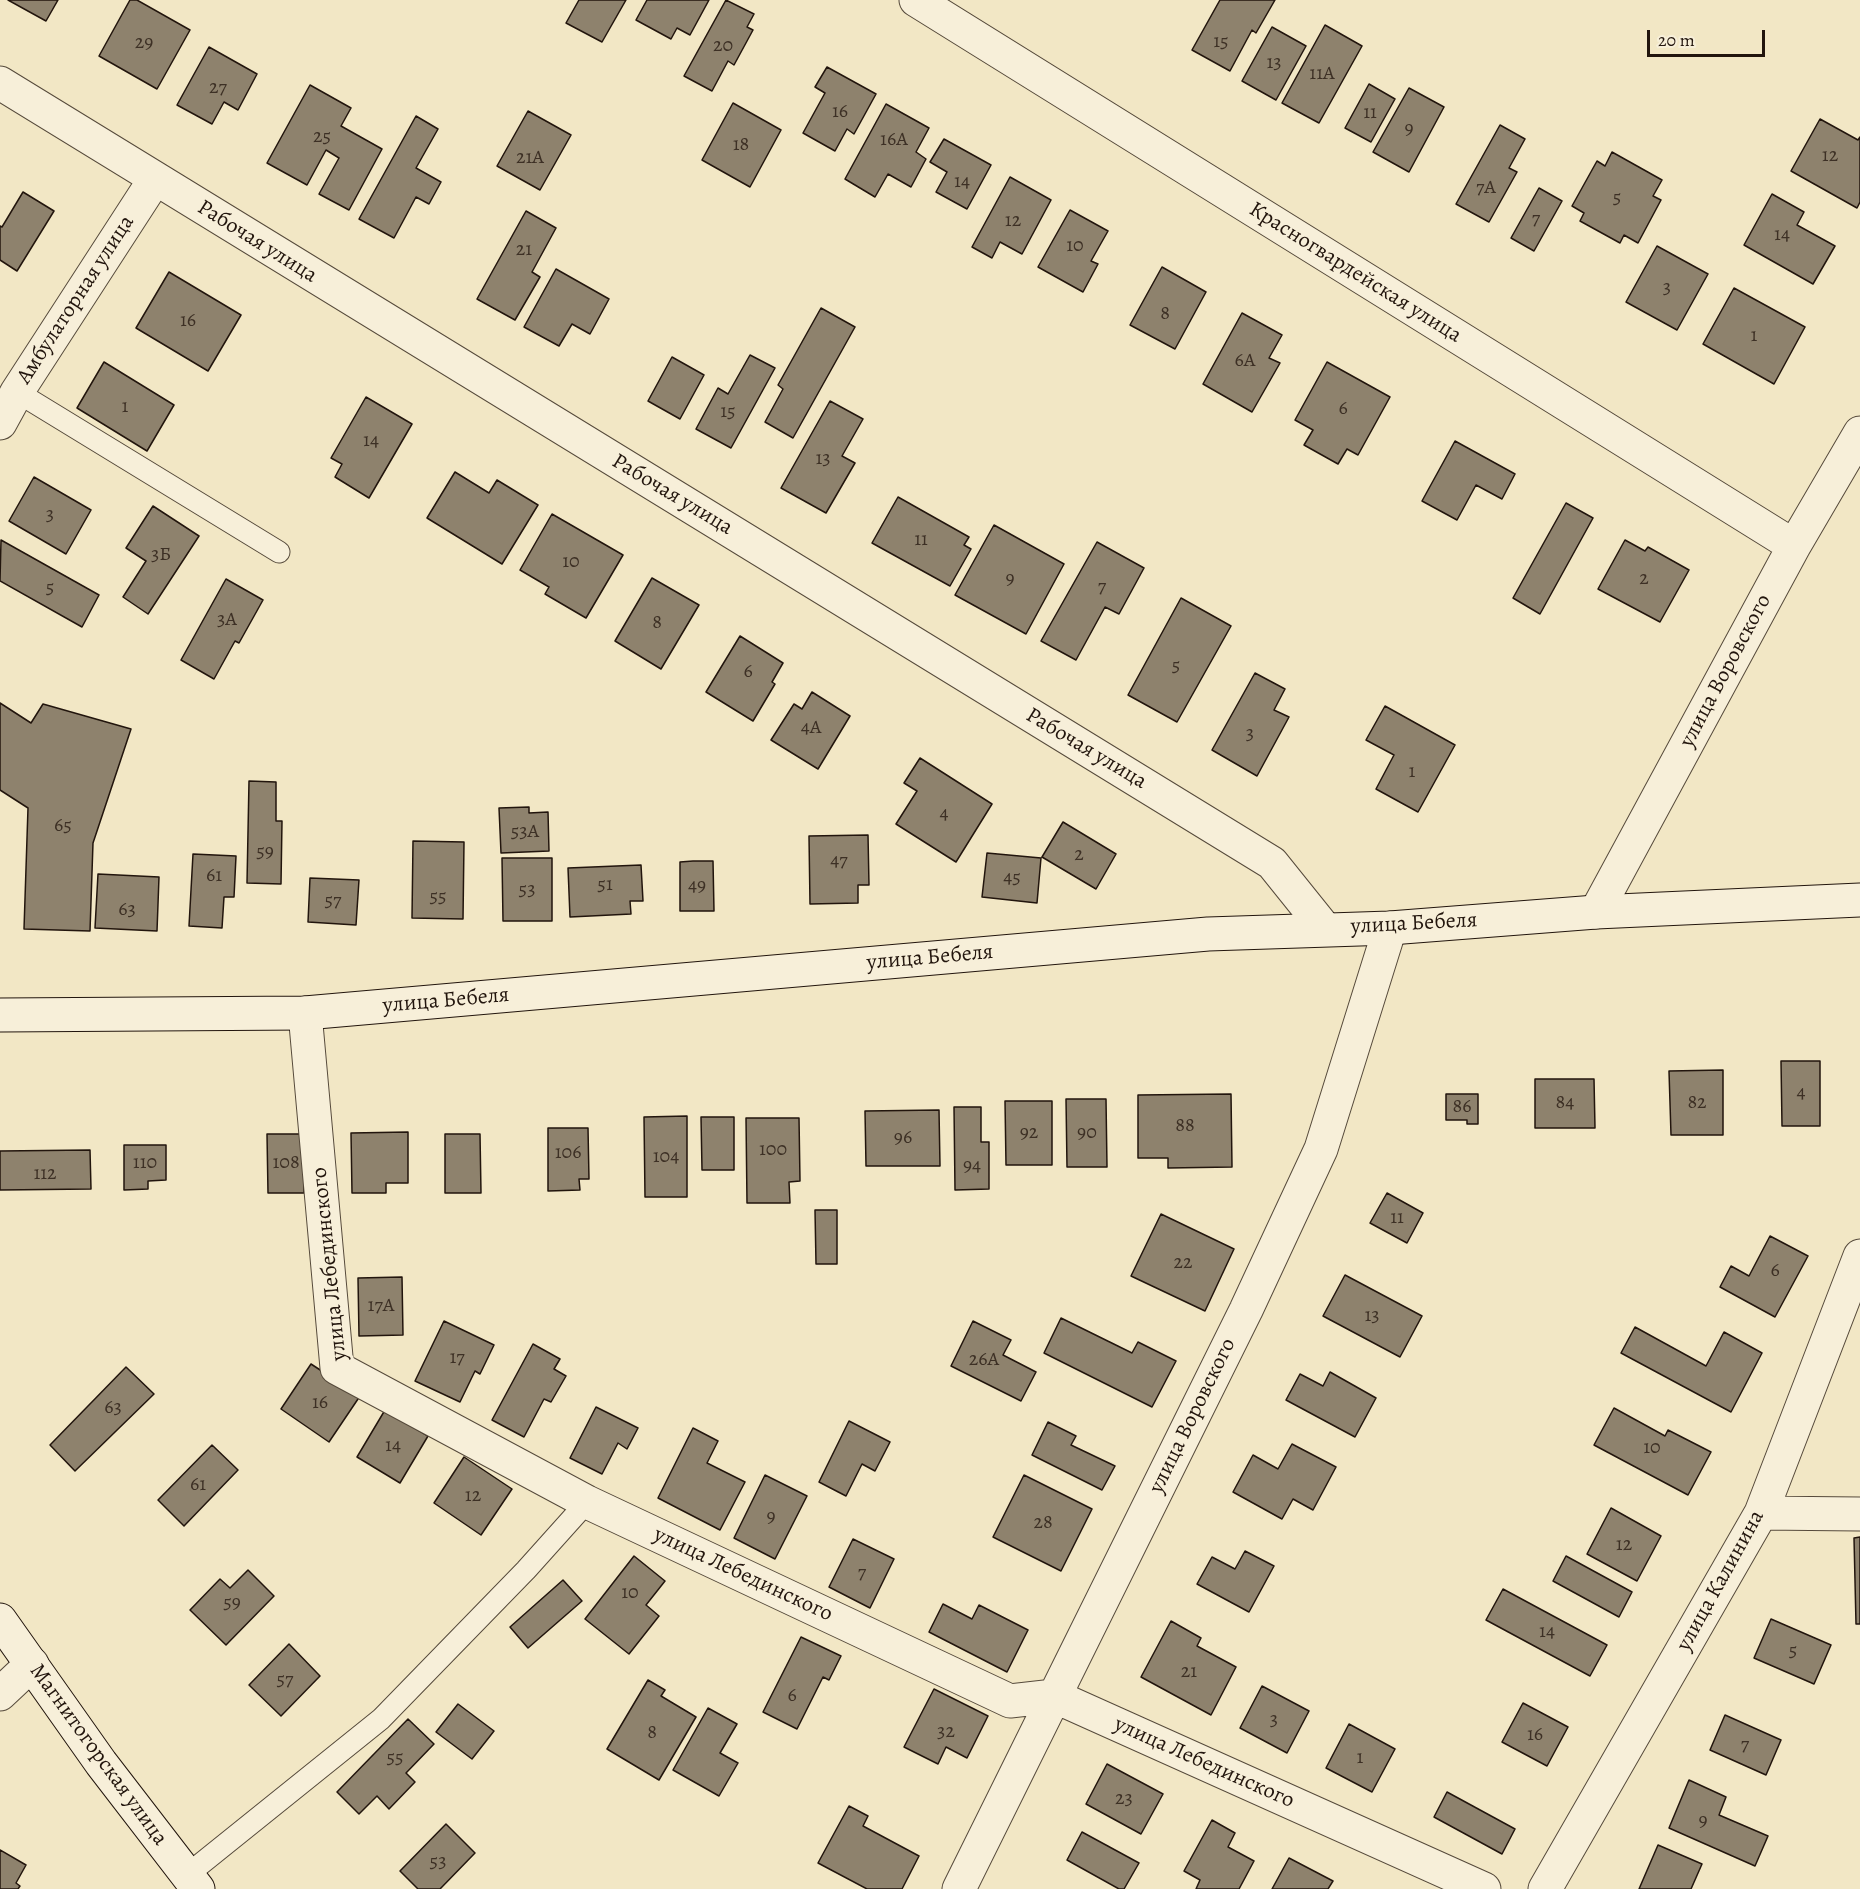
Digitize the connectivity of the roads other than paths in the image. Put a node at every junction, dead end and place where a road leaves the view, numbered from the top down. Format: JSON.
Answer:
{"nodes":[{"id":1,"x":915,"y":0,"type":"edge"},
{"id":2,"x":0,"y":83,"type":"edge"},
{"id":3,"x":155,"y":179,"type":"junction"},
{"id":4,"x":17,"y":392,"type":"junction"},
{"id":5,"x":0,"y":423,"type":"edge"},
{"id":6,"x":1860,"y":433,"type":"edge"},
{"id":7,"x":1794,"y":546,"type":"junction"},
{"id":8,"x":279,"y":552,"type":"dead end"},
{"id":9,"x":1860,"y":900,"type":"edge"},
{"id":10,"x":1596,"y":912,"type":"junction"},
{"id":11,"x":1390,"y":927,"type":"junction"},
{"id":12,"x":1325,"y":929,"type":"junction"},
{"id":13,"x":305,"y":1013,"type":"junction"},
{"id":14,"x":0,"y":1015,"type":"edge"},
{"id":15,"x":1860,"y":1256,"type":"edge"},
{"id":16,"x":586,"y":1502,"type":"junction"},
{"id":17,"x":1761,"y":1513,"type":"junction"},
{"id":18,"x":1860,"y":1514,"type":"edge"},
{"id":19,"x":0,"y":1620,"type":"edge"},
{"id":20,"x":32,"y":1664,"type":"junction"},
{"id":21,"x":0,"y":1694,"type":"edge"},
{"id":22,"x":1054,"y":1696,"type":"junction"},
{"id":23,"x":192,"y":1882,"type":"edge"},
{"id":24,"x":959,"y":1889,"type":"edge"},
{"id":25,"x":1485,"y":1889,"type":"edge"},
{"id":26,"x":1545,"y":1889,"type":"edge"}],
"edges":[{"from":1,"to":7,"type":"street","name":"Красногвардейская улица"},
{"from":2,"to":3,"type":"street","name":"Рабочая улица"},
{"from":3,"to":4,"type":"street","name":"Амбулаторная улица"},
{"from":3,"to":12,"type":"street","name":"Рабочая улица"},
{"from":4,"to":5,"type":"street","name":"Амбулаторная улица"},
{"from":4,"to":8,"type":"lane"},
{"from":6,"to":7,"type":"street","name":"улица Воровского"},
{"from":7,"to":10,"type":"street","name":"улица Воровского"},
{"from":9,"to":10,"type":"street","name":"улица Бебеля"},
{"from":10,"to":11,"type":"street","name":"улица Бебеля"},
{"from":11,"to":12,"type":"street","name":"улица Бебеля"},
{"from":11,"to":22,"type":"street","name":"улица Воровского"},
{"from":12,"to":13,"type":"street","name":"улица Бебеля"},
{"from":13,"to":14,"type":"street","name":"улица Бебеля"},
{"from":13,"to":16,"type":"street","name":"улица Лебединского"},
{"from":15,"to":17,"type":"street","name":"улица Калинина"},
{"from":16,"to":22,"type":"street","name":"улица Лебединского"},
{"from":16,"to":23,"type":"lane"},
{"from":17,"to":18,"type":"street"},
{"from":17,"to":26,"type":"street","name":"улица Калинина"},
{"from":19,"to":20,"type":"street","name":"Магнитогорская улица"},
{"from":20,"to":21,"type":"street"},
{"from":20,"to":23,"type":"street","name":"Магнитогорская улица"},
{"from":22,"to":24,"type":"street","name":"улица Воровского"},
{"from":22,"to":25,"type":"street","name":"улица Лебединского"}]}
